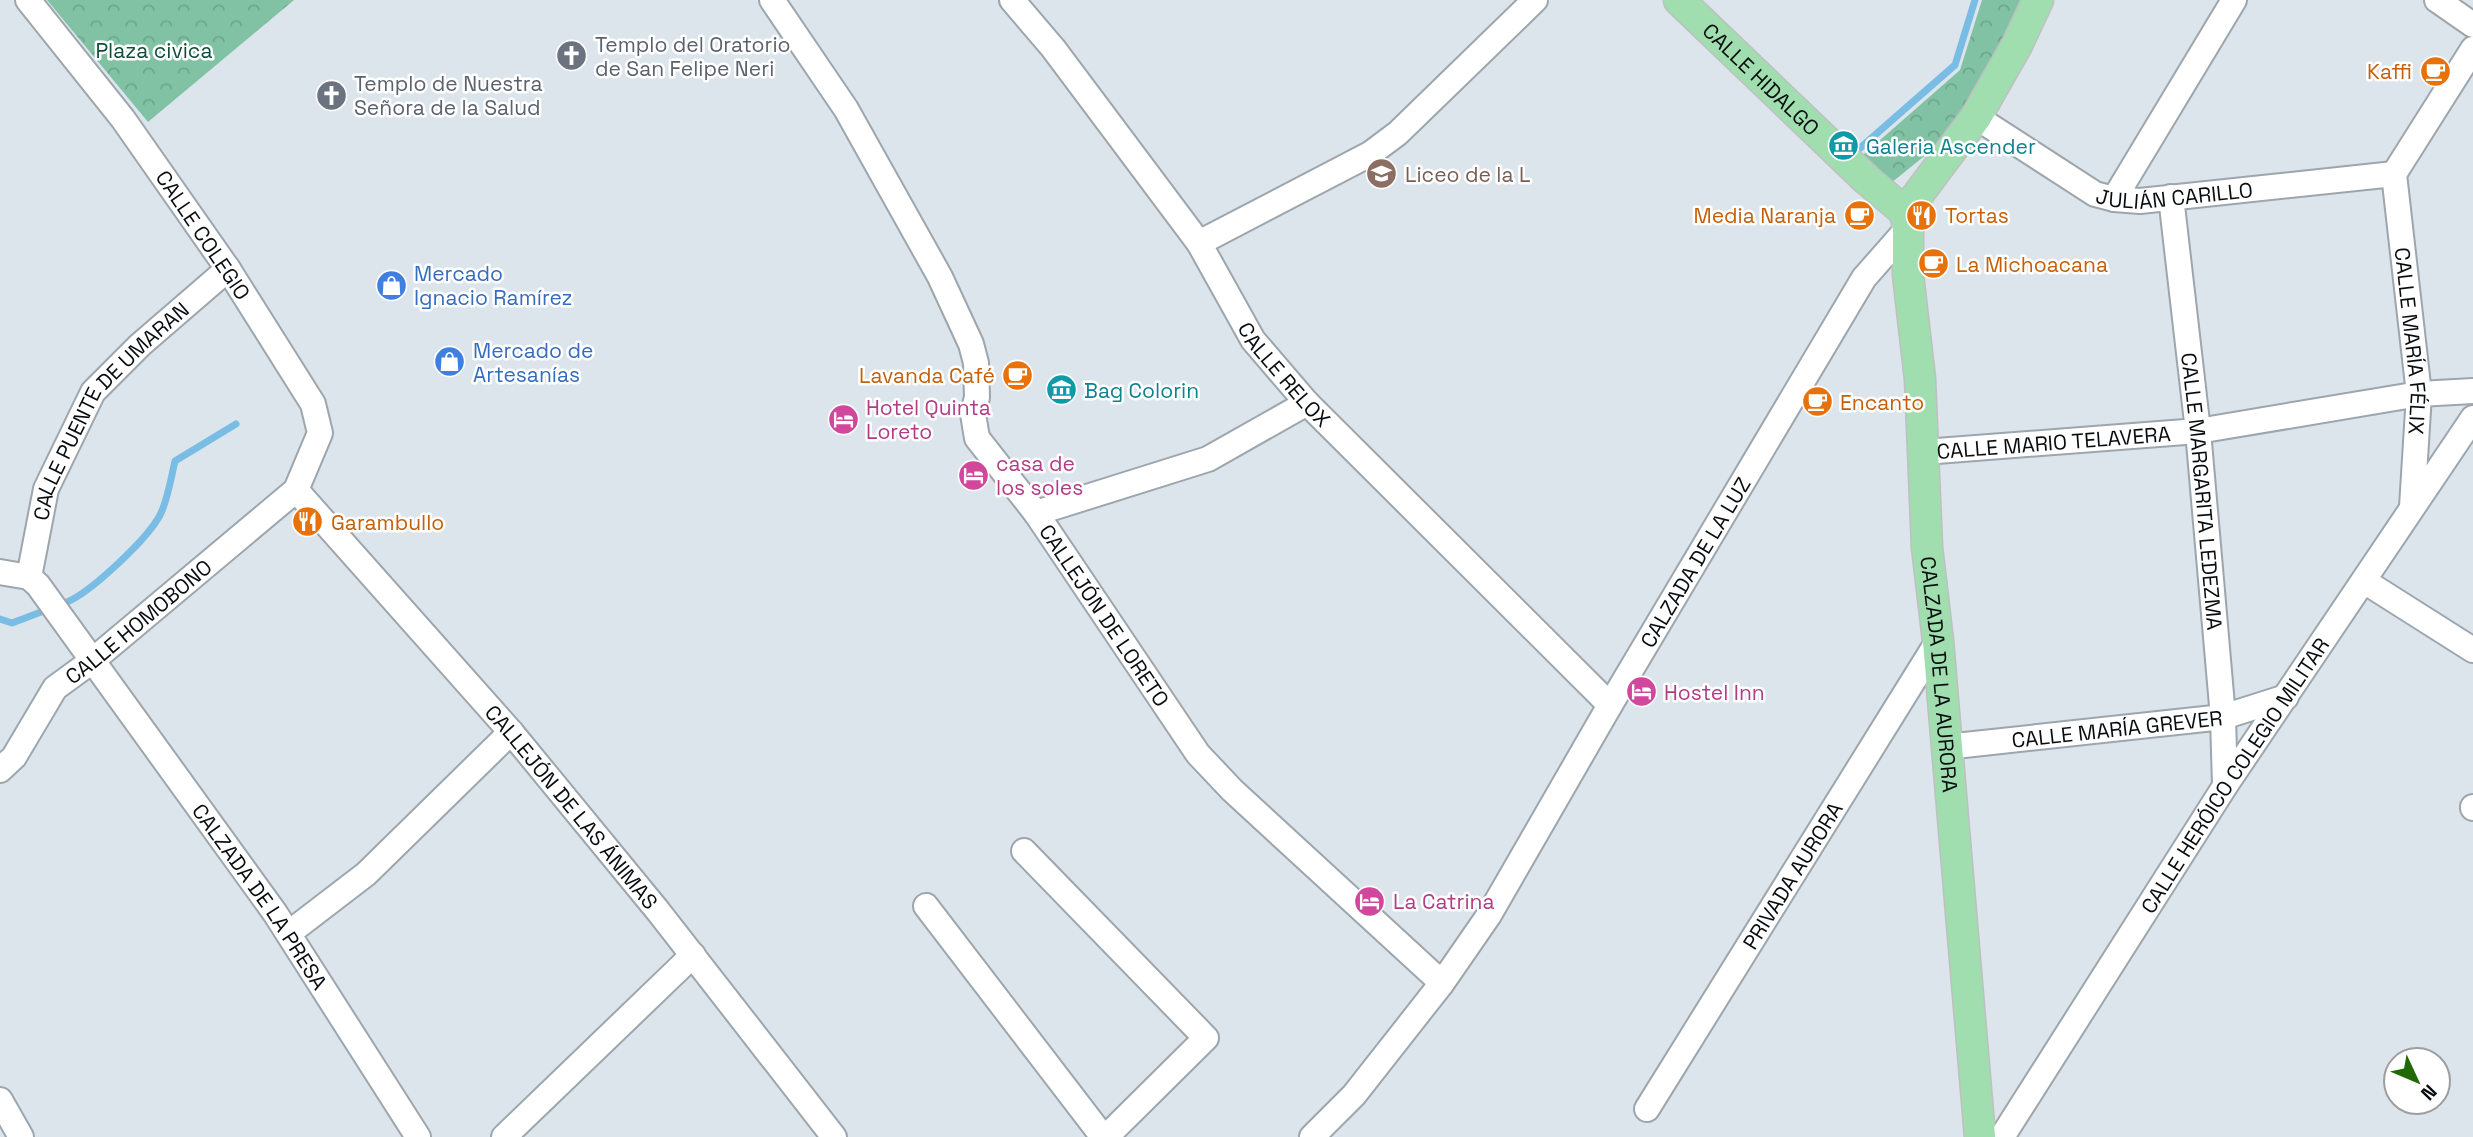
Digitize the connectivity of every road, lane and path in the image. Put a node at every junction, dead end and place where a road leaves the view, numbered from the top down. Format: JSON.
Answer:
{"nodes":[{"id":1,"x":28,"y":0,"type":"edge"},
{"id":2,"x":772,"y":0,"type":"edge"},
{"id":3,"x":1012,"y":0,"type":"edge"},
{"id":4,"x":1535,"y":0,"type":"edge"},
{"id":5,"x":1679,"y":0,"type":"edge"},
{"id":6,"x":2038,"y":0,"type":"edge"},
{"id":7,"x":2234,"y":0,"type":"edge"},
{"id":8,"x":2437,"y":0,"type":"edge"},
{"id":9,"x":2473,"y":25,"type":"edge"},
{"id":10,"x":2473,"y":49,"type":"edge"},
{"id":11,"x":1976,"y":117,"type":"junction"},
{"id":12,"x":2394,"y":174,"type":"junction"},
{"id":13,"x":2171,"y":197,"type":"junction"},
{"id":14,"x":2114,"y":199,"type":"junction"},
{"id":15,"x":1907,"y":220,"type":"junction"},
{"id":16,"x":1199,"y":243,"type":"junction"},
{"id":17,"x":228,"y":269,"type":"junction"},
{"id":18,"x":2473,"y":391,"type":"edge"},
{"id":19,"x":2419,"y":394,"type":"junction"},
{"id":20,"x":1307,"y":403,"type":"junction"},
{"id":21,"x":2473,"y":418,"type":"edge"},
{"id":22,"x":2198,"y":431,"type":"junction"},
{"id":23,"x":1924,"y":452,"type":"junction"},
{"id":24,"x":296,"y":490,"type":"junction"},
{"id":25,"x":2411,"y":510,"type":"junction"},
{"id":26,"x":1036,"y":513,"type":"junction"},
{"id":27,"x":0,"y":572,"type":"edge"},
{"id":28,"x":29,"y":577,"type":"junction"},
{"id":29,"x":2364,"y":581,"type":"junction"},
{"id":30,"x":1938,"y":641,"type":"junction"},
{"id":31,"x":2473,"y":650,"type":"edge"},
{"id":32,"x":92,"y":661,"type":"junction"},
{"id":33,"x":2286,"y":697,"type":"junction"},
{"id":34,"x":1610,"y":705,"type":"junction"},
{"id":35,"x":2224,"y":717,"type":"junction"},
{"id":36,"x":511,"y":732,"type":"junction"},
{"id":37,"x":1946,"y":747,"type":"junction"},
{"id":38,"x":0,"y":770,"type":"edge"},
{"id":39,"x":2225,"y":786,"type":"junction"},
{"id":40,"x":1024,"y":852,"type":"dead end"},
{"id":41,"x":926,"y":906,"type":"dead end"},
{"id":42,"x":289,"y":933,"type":"junction"},
{"id":43,"x":693,"y":955,"type":"junction"},
{"id":44,"x":1442,"y":983,"type":"junction"},
{"id":45,"x":0,"y":1100,"type":"edge"},
{"id":46,"x":1647,"y":1110,"type":"dead end"},
{"id":47,"x":21,"y":1137,"type":"edge"},
{"id":48,"x":418,"y":1137,"type":"edge"},
{"id":49,"x":504,"y":1137,"type":"edge"},
{"id":50,"x":834,"y":1137,"type":"edge"},
{"id":51,"x":1105,"y":1137,"type":"edge"},
{"id":52,"x":1312,"y":1137,"type":"edge"},
{"id":53,"x":1980,"y":1137,"type":"edge"},
{"id":54,"x":2002,"y":1137,"type":"edge"}],
"edges":[{"from":1,"to":17,"type":"street","name":"CALLE COLEGIO"},
{"from":2,"to":26,"type":"street","name":"CALLEJÓN DE LORETO"},
{"from":3,"to":16,"type":"street","name":"CALLE RELOX"},
{"from":4,"to":16,"type":"street"},
{"from":5,"to":15,"type":"main road","name":"CALLE HIDALGO"},
{"from":6,"to":11,"type":"main road","name":"CALZADA DE LA LUZ"},
{"from":7,"to":14,"type":"street"},
{"from":8,"to":9,"type":"street"},
{"from":10,"to":12,"type":"street"},
{"from":11,"to":14,"type":"street","name":"JULIÁN CARILLO"},
{"from":11,"to":15,"type":"main road","name":"CALZADA DE LA LUZ"},
{"from":12,"to":13,"type":"street","name":"JULIÁN CARILLO"},
{"from":12,"to":19,"type":"street","name":"CALLE MARÍA FÉLIX"},
{"from":13,"to":14,"type":"street","name":"JULIÁN CARILLO"},
{"from":13,"to":22,"type":"street","name":"CALLE MARGARITA LEDEZMA"},
{"from":15,"to":23,"type":"main road","name":"CALZADA DE LA AURORA"},
{"from":15,"to":34,"type":"street","name":"CALZADA DE LA LUZ"},
{"from":16,"to":20,"type":"street","name":"CALLE RELOX"},
{"from":17,"to":24,"type":"street","name":"CALLE COLEGIO"},
{"from":17,"to":28,"type":"street","name":"CALLE PUENTE DE UMARAN"},
{"from":18,"to":19,"type":"street","name":"CALLE MARIO TELAVERA"},
{"from":19,"to":22,"type":"street","name":"CALLE MARIO TELAVERA"},
{"from":19,"to":25,"type":"street","name":"CALLE MARÍA FÉLIX"},
{"from":20,"to":26,"type":"street"},
{"from":20,"to":34,"type":"street","name":"CALLE RELOX"},
{"from":21,"to":25,"type":"street","name":"CALLE HERÓICO COLEGIO MILITAR"},
{"from":22,"to":23,"type":"street","name":"CALLE MARIO TELAVERA"},
{"from":22,"to":35,"type":"street","name":"CALLE MARGARITA LEDEZMA"},
{"from":23,"to":30,"type":"main road","name":"CALZADA DE LA AURORA"},
{"from":24,"to":32,"type":"street","name":"CALLE HOMOBONO"},
{"from":24,"to":36,"type":"street","name":"CALLEJÓN DE LAS ÁNIMAS"},
{"from":25,"to":29,"type":"street","name":"CALLE HERÓICO COLEGIO MILITAR"},
{"from":26,"to":44,"type":"street","name":"CALLEJÓN DE LORETO"},
{"from":27,"to":28,"type":"street"},
{"from":28,"to":32,"type":"street","name":"CALZADA DE LA PRESA"},
{"from":29,"to":31,"type":"street"},
{"from":29,"to":33,"type":"street","name":"CALLE HERÓICO COLEGIO MILITAR"},
{"from":30,"to":37,"type":"main road","name":"CALZADA DE LA AURORA"},
{"from":30,"to":46,"type":"street","name":"PRIVADA AURORA"},
{"from":32,"to":38,"type":"street","name":"CALLE HOMOBONO"},
{"from":32,"to":42,"type":"street","name":"CALZADA DE LA PRESA"},
{"from":33,"to":35,"type":"street","name":"CALLE MARÍA GREVER"},
{"from":33,"to":39,"type":"street","name":"CALLE HERÓICO COLEGIO MILITAR"},
{"from":34,"to":44,"type":"street","name":"CALZADA DE LA LUZ"},
{"from":35,"to":37,"type":"street","name":"CALLE MARÍA GREVER"},
{"from":35,"to":39,"type":"street","name":"CALLE MARGARITA LEDEZMA"},
{"from":36,"to":42,"type":"street"},
{"from":36,"to":43,"type":"street","name":"CALLEJÓN DE LAS ÁNIMAS"},
{"from":37,"to":53,"type":"main road","name":"CALZADA DE LA AURORA"},
{"from":39,"to":54,"type":"street","name":"CALLE HERÓICO COLEGIO MILITAR"},
{"from":40,"to":51,"type":"street"},
{"from":41,"to":51,"type":"street"},
{"from":42,"to":48,"type":"street","name":"CALZADA DE LA PRESA"},
{"from":43,"to":49,"type":"street"},
{"from":43,"to":50,"type":"street","name":"CALLEJÓN DE LAS ÁNIMAS"},
{"from":44,"to":52,"type":"street","name":"CALZADA DE LA LUZ"},
{"from":45,"to":47,"type":"street"}]}
